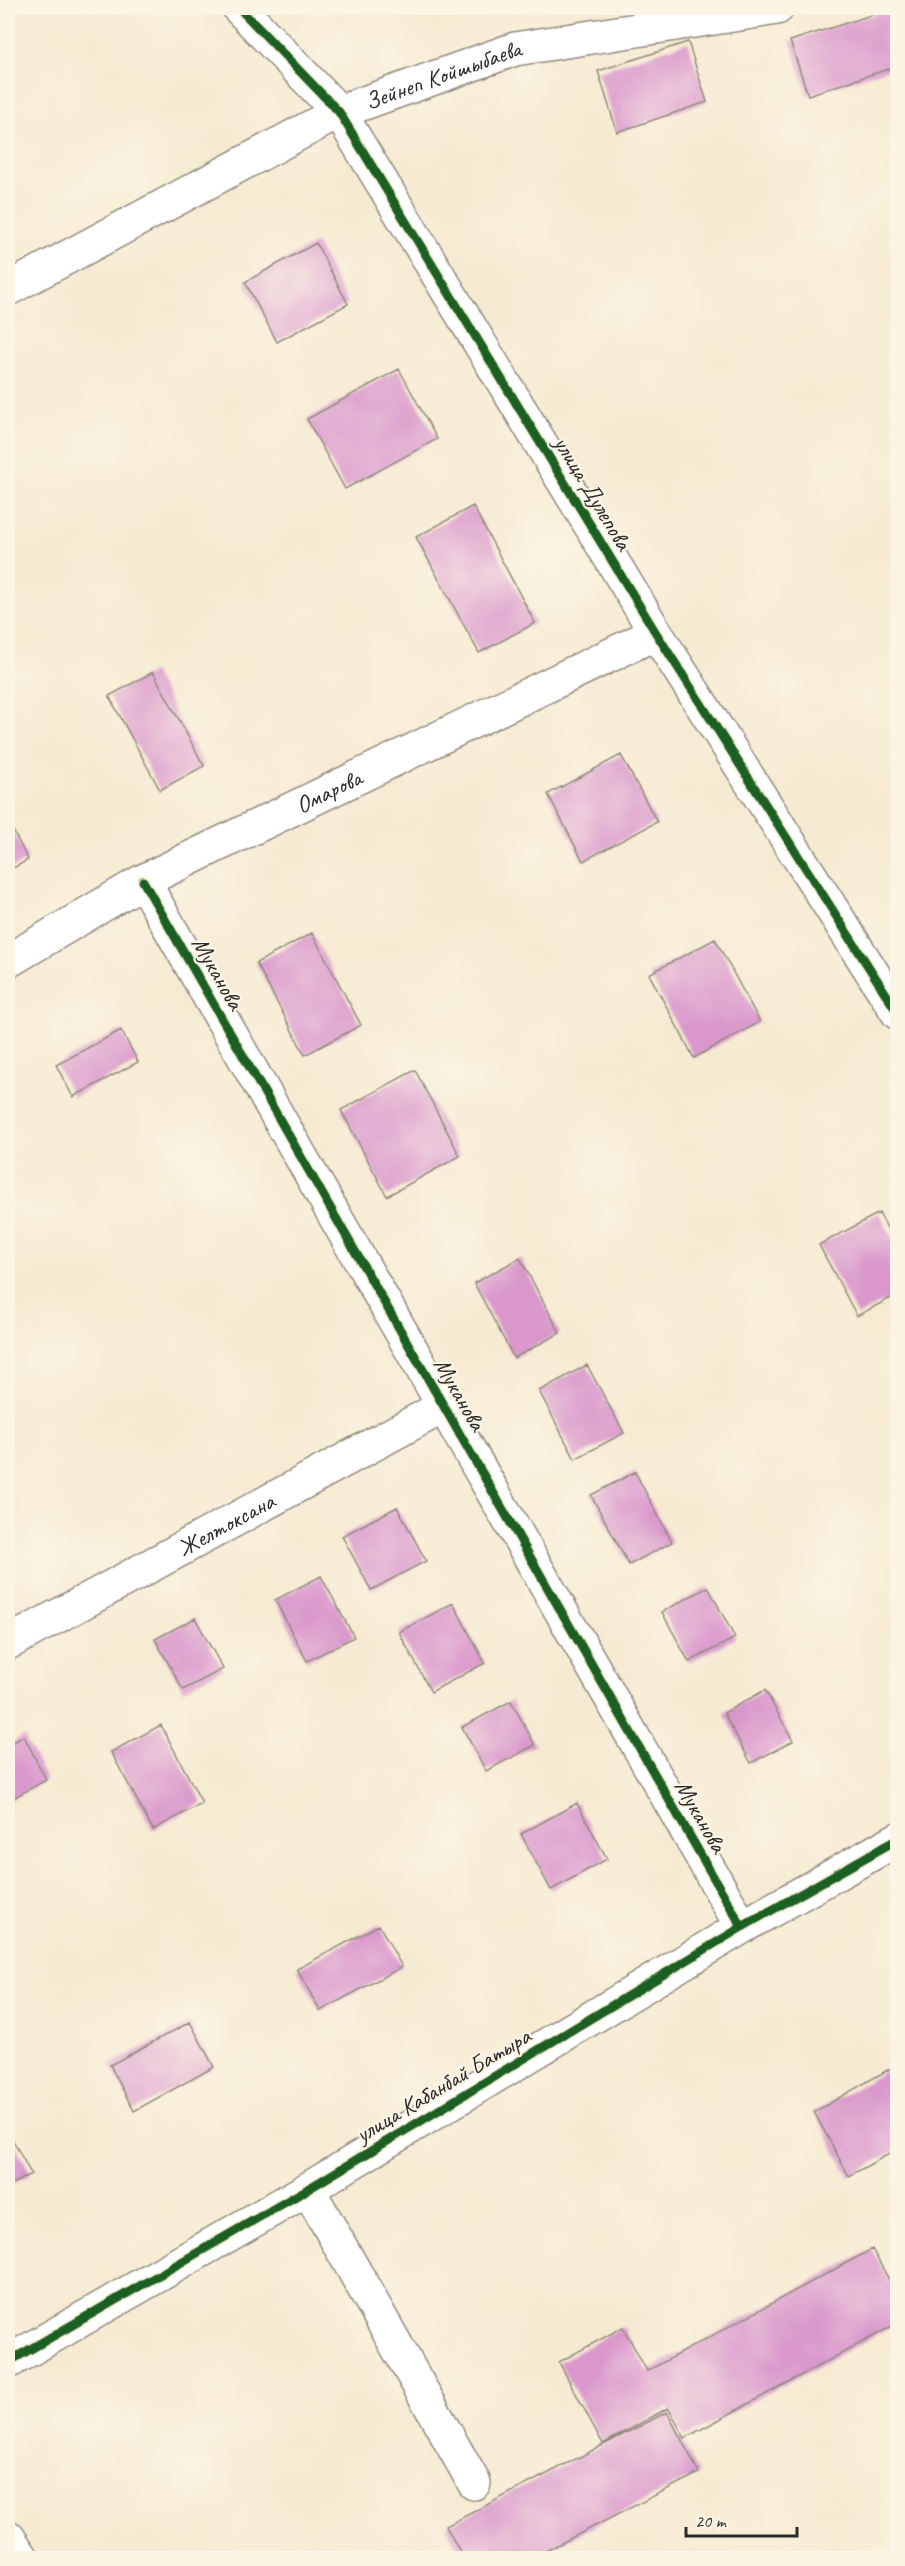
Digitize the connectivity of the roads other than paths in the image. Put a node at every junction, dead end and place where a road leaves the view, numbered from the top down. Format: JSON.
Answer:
{"nodes":[{"id":1,"x":239,"y":8,"type":"edge"},
{"id":2,"x":777,"y":8,"type":"edge"},
{"id":3,"x":339,"y":112,"type":"junction"},
{"id":4,"x":8,"y":288,"type":"edge"},
{"id":5,"x":656,"y":633,"type":"junction"},
{"id":6,"x":143,"y":881,"type":"junction"},
{"id":7,"x":8,"y":961,"type":"edge"},
{"id":8,"x":897,"y":1013,"type":"edge"},
{"id":9,"x":444,"y":1406,"type":"junction"},
{"id":10,"x":8,"y":1643,"type":"edge"},
{"id":11,"x":897,"y":1839,"type":"edge"},
{"id":12,"x":742,"y":1927,"type":"junction"},
{"id":13,"x":308,"y":2189,"type":"junction"},
{"id":14,"x":8,"y":2362,"type":"edge"},
{"id":15,"x":474,"y":2483,"type":"dead end"},
{"id":16,"x":8,"y":2537,"type":"edge"},
{"id":17,"x":22,"y":2559,"type":"edge"}],
"edges":[{"from":1,"to":3,"type":"street","name":"улица Дулепова"},
{"from":2,"to":3,"type":"street","name":"Зейнеп Койшыбаева"},
{"from":3,"to":4,"type":"street","name":"Зейнеп Койшыбаева"},
{"from":3,"to":5,"type":"street","name":"улица Дулепова"},
{"from":5,"to":6,"type":"street","name":"Омарова"},
{"from":5,"to":8,"type":"street","name":"улица Дулепова"},
{"from":6,"to":7,"type":"street","name":"Омарова"},
{"from":6,"to":9,"type":"street","name":"Муканова"},
{"from":9,"to":10,"type":"street","name":"Желтоксана"},
{"from":9,"to":12,"type":"street","name":"Муканова"},
{"from":11,"to":12,"type":"street","name":"улица Кабанбай Батыра"},
{"from":12,"to":13,"type":"street","name":"улица Кабанбай Батыра"},
{"from":13,"to":14,"type":"street","name":"улица Кабанбай Батыра"},
{"from":13,"to":15,"type":"street"},
{"from":16,"to":17,"type":"street"}]}
